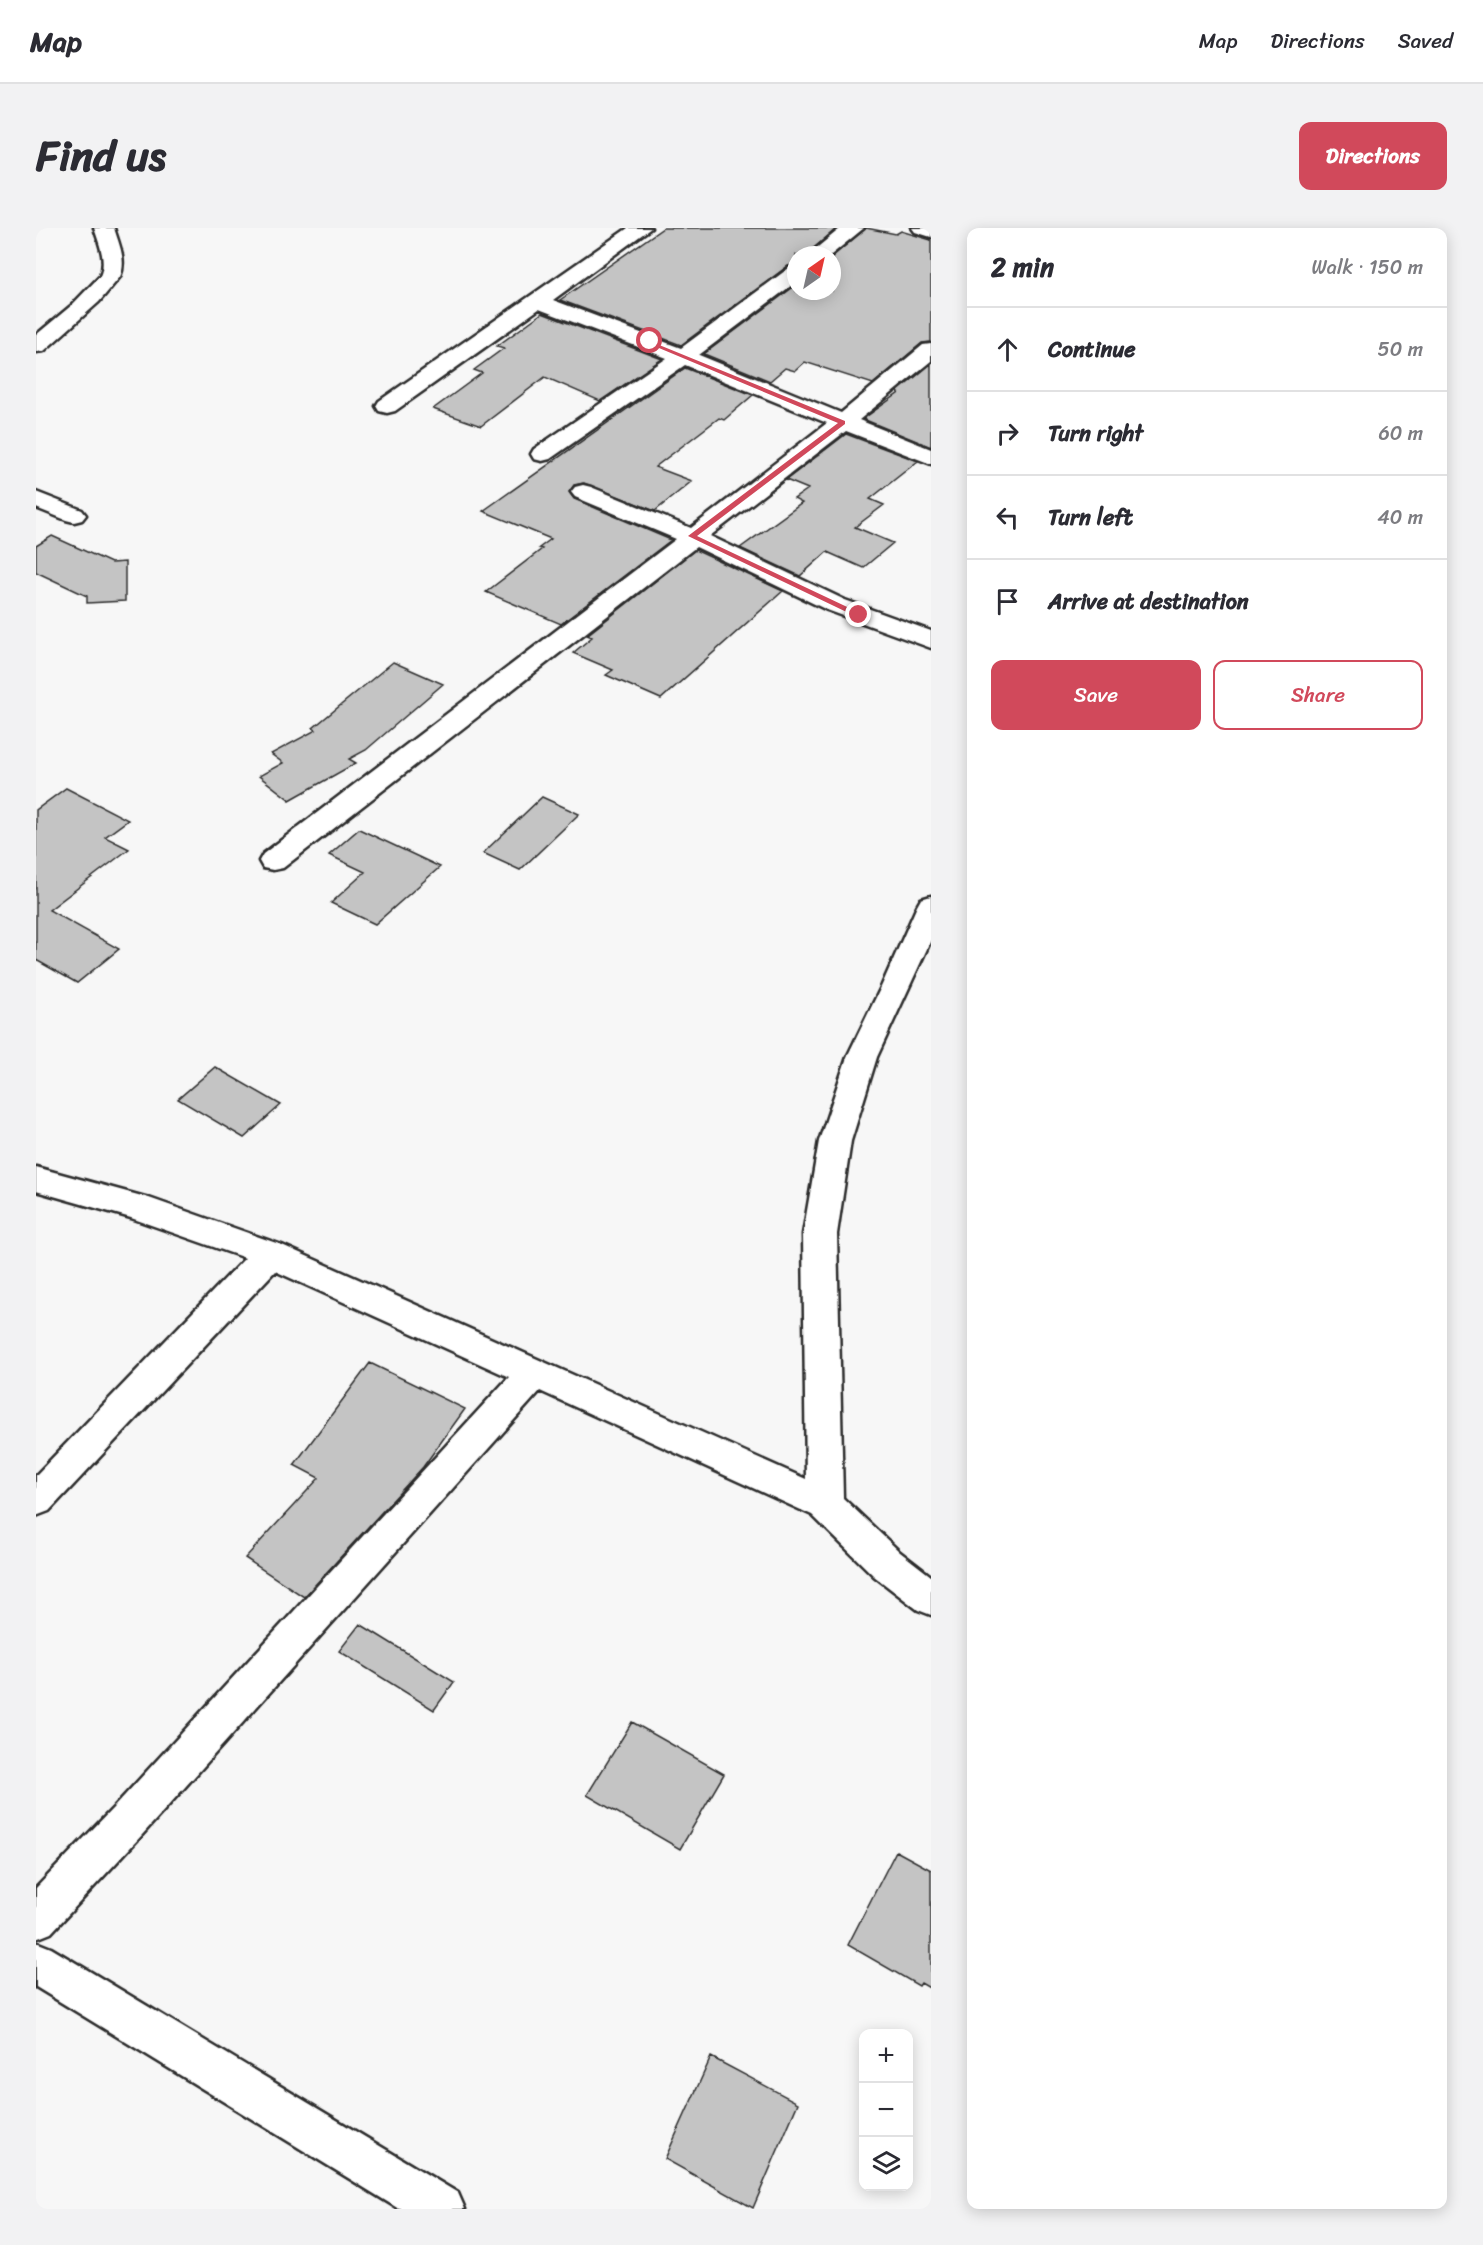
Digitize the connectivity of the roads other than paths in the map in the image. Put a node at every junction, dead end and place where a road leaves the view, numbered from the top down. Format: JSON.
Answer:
{"nodes":[{"id":1,"x":104,"y":228,"type":"edge"},
{"id":2,"x":641,"y":228,"type":"edge"},
{"id":3,"x":854,"y":228,"type":"edge"},
{"id":4,"x":922,"y":228,"type":"edge"},
{"id":5,"x":931,"y":231,"type":"edge"},
{"id":6,"x":830,"y":246,"type":"edge"},
{"id":7,"x":787,"y":279,"type":"edge"},
{"id":8,"x":537,"y":301,"type":"junction"},
{"id":9,"x":36,"y":346,"type":"edge"},
{"id":10,"x":931,"y":350,"type":"edge"},
{"id":11,"x":685,"y":355,"type":"junction"},
{"id":12,"x":387,"y":406,"type":"dead end"},
{"id":13,"x":842,"y":423,"type":"junction"},
{"id":14,"x":542,"y":453,"type":"dead end"},
{"id":15,"x":931,"y":457,"type":"edge"},
{"id":16,"x":583,"y":492,"type":"dead end"},
{"id":17,"x":36,"y":499,"type":"edge"},
{"id":18,"x":74,"y":515,"type":"dead end"},
{"id":19,"x":692,"y":536,"type":"junction"},
{"id":20,"x":931,"y":640,"type":"edge"},
{"id":21,"x":273,"y":861,"type":"dead end"},
{"id":22,"x":931,"y":906,"type":"edge"},
{"id":23,"x":36,"y":1179,"type":"edge"},
{"id":24,"x":270,"y":1254,"type":"junction"},
{"id":25,"x":535,"y":1373,"type":"junction"},
{"id":26,"x":36,"y":1500,"type":"edge"},
{"id":27,"x":825,"y":1504,"type":"junction"},
{"id":28,"x":931,"y":1598,"type":"edge"},
{"id":29,"x":36,"y":1918,"type":"edge"},
{"id":30,"x":36,"y":1963,"type":"edge"},
{"id":31,"x":442,"y":2209,"type":"edge"}],
"edges":[{"from":1,"to":9,"type":"street"},
{"from":2,"to":8,"type":"street"},
{"from":3,"to":6,"type":"street"},
{"from":4,"to":5,"type":"street"},
{"from":7,"to":11,"type":"street"},
{"from":8,"to":11,"type":"street"},
{"from":8,"to":12,"type":"street"},
{"from":10,"to":13,"type":"street"},
{"from":11,"to":13,"type":"street"},
{"from":11,"to":14,"type":"street"},
{"from":13,"to":15,"type":"street"},
{"from":13,"to":19,"type":"street"},
{"from":16,"to":19,"type":"street"},
{"from":17,"to":18,"type":"street"},
{"from":19,"to":20,"type":"street"},
{"from":19,"to":21,"type":"street"},
{"from":22,"to":27,"type":"street"},
{"from":23,"to":24,"type":"street"},
{"from":24,"to":25,"type":"street"},
{"from":24,"to":26,"type":"street"},
{"from":25,"to":27,"type":"street"},
{"from":25,"to":29,"type":"street"},
{"from":27,"to":28,"type":"street"},
{"from":30,"to":31,"type":"street"}]}
